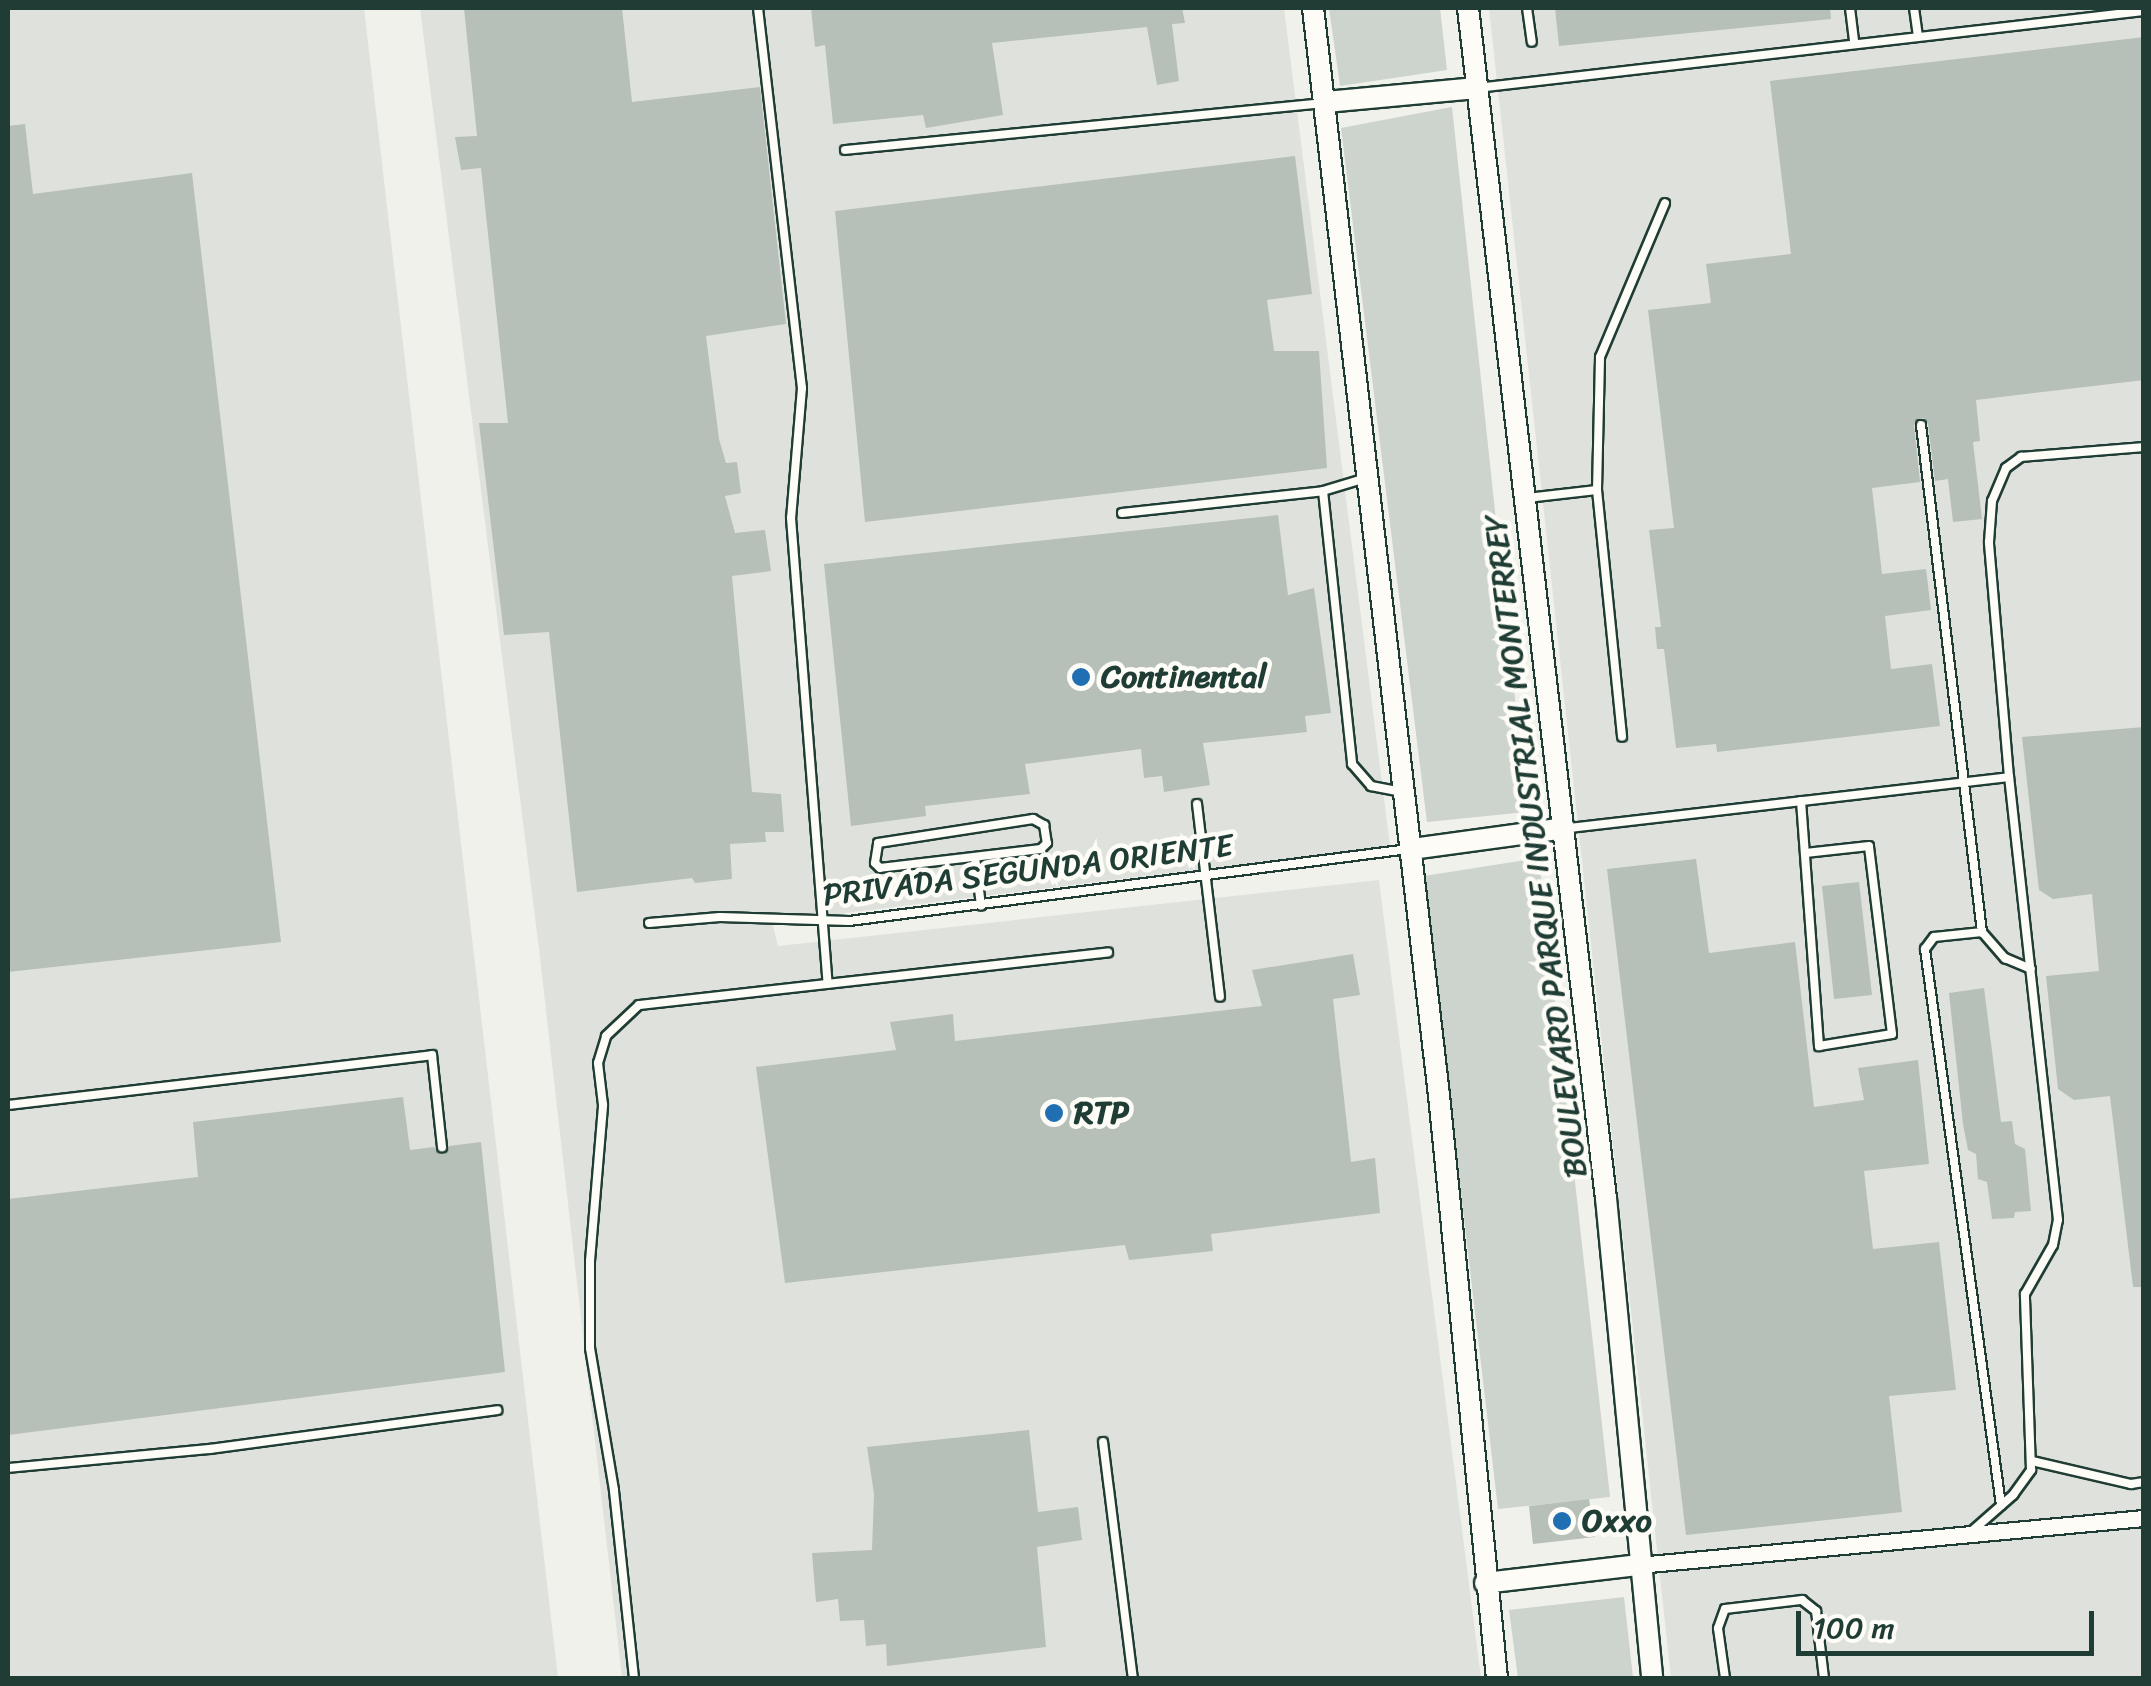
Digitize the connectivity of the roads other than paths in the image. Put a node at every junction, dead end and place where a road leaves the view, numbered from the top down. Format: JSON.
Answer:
{"nodes":[{"id":1,"x":758,"y":8,"type":"edge"},
{"id":2,"x":1313,"y":8,"type":"edge"},
{"id":3,"x":1468,"y":8,"type":"edge"},
{"id":4,"x":1527,"y":8,"type":"edge"},
{"id":5,"x":1850,"y":8,"type":"edge"},
{"id":6,"x":1914,"y":8,"type":"edge"},
{"id":7,"x":2144,"y":11,"type":"edge"},
{"id":8,"x":1918,"y":35,"type":"junction"},
{"id":9,"x":1532,"y":42,"type":"dead end"},
{"id":10,"x":1854,"y":42,"type":"junction"},
{"id":11,"x":1477,"y":88,"type":"junction"},
{"id":12,"x":1325,"y":102,"type":"junction"},
{"id":13,"x":845,"y":150,"type":"dead end"},
{"id":14,"x":1665,"y":204,"type":"dead end"},
{"id":15,"x":1921,"y":424,"type":"dead end"},
{"id":16,"x":2144,"y":447,"type":"edge"},
{"id":17,"x":1370,"y":477,"type":"junction"},
{"id":18,"x":1597,"y":490,"type":"junction"},
{"id":19,"x":1323,"y":491,"type":"junction"},
{"id":20,"x":1526,"y":498,"type":"junction"},
{"id":21,"x":1122,"y":514,"type":"dead end"},
{"id":22,"x":1622,"y":737,"type":"dead end"},
{"id":23,"x":2009,"y":776,"type":"junction"},
{"id":24,"x":1962,"y":782,"type":"junction"},
{"id":25,"x":1406,"y":793,"type":"junction"},
{"id":26,"x":1802,"y":800,"type":"junction"},
{"id":27,"x":1197,"y":804,"type":"dead end"},
{"id":28,"x":1565,"y":828,"type":"junction"},
{"id":29,"x":1412,"y":849,"type":"junction"},
{"id":30,"x":1805,"y":854,"type":"junction"},
{"id":31,"x":975,"y":857,"type":"junction"},
{"id":32,"x":1209,"y":876,"type":"junction"},
{"id":33,"x":981,"y":906,"type":"junction"},
{"id":34,"x":649,"y":922,"type":"dead end"},
{"id":35,"x":820,"y":922,"type":"junction"},
{"id":36,"x":1982,"y":932,"type":"junction"},
{"id":37,"x":1108,"y":952,"type":"dead end"},
{"id":38,"x":2030,"y":969,"type":"junction"},
{"id":39,"x":828,"y":984,"type":"junction"},
{"id":40,"x":1220,"y":997,"type":"dead end"},
{"id":41,"x":8,"y":1105,"type":"edge"},
{"id":42,"x":442,"y":1147,"type":"dead end"},
{"id":43,"x":497,"y":1410,"type":"dead end"},
{"id":44,"x":1104,"y":1442,"type":"dead end"},
{"id":45,"x":2032,"y":1461,"type":"junction"},
{"id":46,"x":8,"y":1468,"type":"edge"},
{"id":47,"x":2144,"y":1482,"type":"edge"},
{"id":48,"x":2001,"y":1505,"type":"junction"},
{"id":49,"x":2144,"y":1518,"type":"edge"},
{"id":50,"x":1969,"y":1534,"type":"junction"},
{"id":51,"x":1638,"y":1565,"type":"junction"},
{"id":52,"x":1485,"y":1583,"type":"junction"},
{"id":53,"x":634,"y":1678,"type":"edge"},
{"id":54,"x":1133,"y":1678,"type":"edge"},
{"id":55,"x":1497,"y":1678,"type":"edge"},
{"id":56,"x":1652,"y":1678,"type":"edge"},
{"id":57,"x":1725,"y":1678,"type":"edge"},
{"id":58,"x":1824,"y":1678,"type":"edge"}],
"edges":[{"from":1,"to":35,"type":"lane"},
{"from":2,"to":12,"type":"street"},
{"from":3,"to":11,"type":"street","name":"BOULEVARD PARQUE INDUSTRIAL MONTERREY"},
{"from":4,"to":9,"type":"lane"},
{"from":5,"to":10,"type":"lane"},
{"from":6,"to":8,"type":"lane"},
{"from":7,"to":8,"type":"lane"},
{"from":8,"to":10,"type":"lane"},
{"from":10,"to":11,"type":"lane"},
{"from":11,"to":12,"type":"street"},
{"from":11,"to":20,"type":"street","name":"BOULEVARD PARQUE INDUSTRIAL MONTERREY"},
{"from":12,"to":13,"type":"lane"},
{"from":12,"to":17,"type":"street"},
{"from":14,"to":18,"type":"lane"},
{"from":15,"to":24,"type":"lane"},
{"from":16,"to":23,"type":"lane"},
{"from":17,"to":19,"type":"lane"},
{"from":17,"to":25,"type":"street"},
{"from":18,"to":20,"type":"lane"},
{"from":18,"to":22,"type":"lane"},
{"from":19,"to":21,"type":"lane"},
{"from":19,"to":25,"type":"lane"},
{"from":20,"to":28,"type":"street","name":"BOULEVARD PARQUE INDUSTRIAL MONTERREY"},
{"from":23,"to":24,"type":"lane"},
{"from":23,"to":38,"type":"lane"},
{"from":24,"to":26,"type":"lane"},
{"from":24,"to":36,"type":"lane"},
{"from":25,"to":29,"type":"street"},
{"from":26,"to":28,"type":"lane"},
{"from":26,"to":30,"type":"lane"},
{"from":27,"to":32,"type":"lane"},
{"from":28,"to":29,"type":"street"},
{"from":28,"to":51,"type":"street","name":"BOULEVARD PARQUE INDUSTRIAL MONTERREY"},
{"from":29,"to":32,"type":"lane","name":"PRIVADA SEGUNDA ORIENTE"},
{"from":29,"to":52,"type":"street"},
{"from":30,"to":30,"type":"lane"},
{"from":31,"to":31,"type":"lane"},
{"from":31,"to":33,"type":"lane"},
{"from":32,"to":33,"type":"lane","name":"PRIVADA SEGUNDA ORIENTE"},
{"from":32,"to":40,"type":"lane"},
{"from":33,"to":35,"type":"lane","name":"PRIVADA SEGUNDA ORIENTE"},
{"from":34,"to":35,"type":"lane","name":"PRIVADA SEGUNDA ORIENTE"},
{"from":35,"to":39,"type":"lane"},
{"from":36,"to":38,"type":"lane"},
{"from":36,"to":48,"type":"lane"},
{"from":37,"to":39,"type":"lane"},
{"from":38,"to":45,"type":"lane"},
{"from":39,"to":53,"type":"lane"},
{"from":41,"to":42,"type":"lane"},
{"from":43,"to":46,"type":"lane"},
{"from":44,"to":54,"type":"lane"},
{"from":45,"to":47,"type":"lane"},
{"from":45,"to":48,"type":"lane"},
{"from":48,"to":50,"type":"lane"},
{"from":49,"to":50,"type":"street"},
{"from":50,"to":51,"type":"street"},
{"from":51,"to":52,"type":"street"},
{"from":51,"to":56,"type":"street","name":"BOULEVARD PARQUE INDUSTRIAL MONTERREY"},
{"from":52,"to":55,"type":"street"},
{"from":57,"to":58,"type":"lane"}]}
